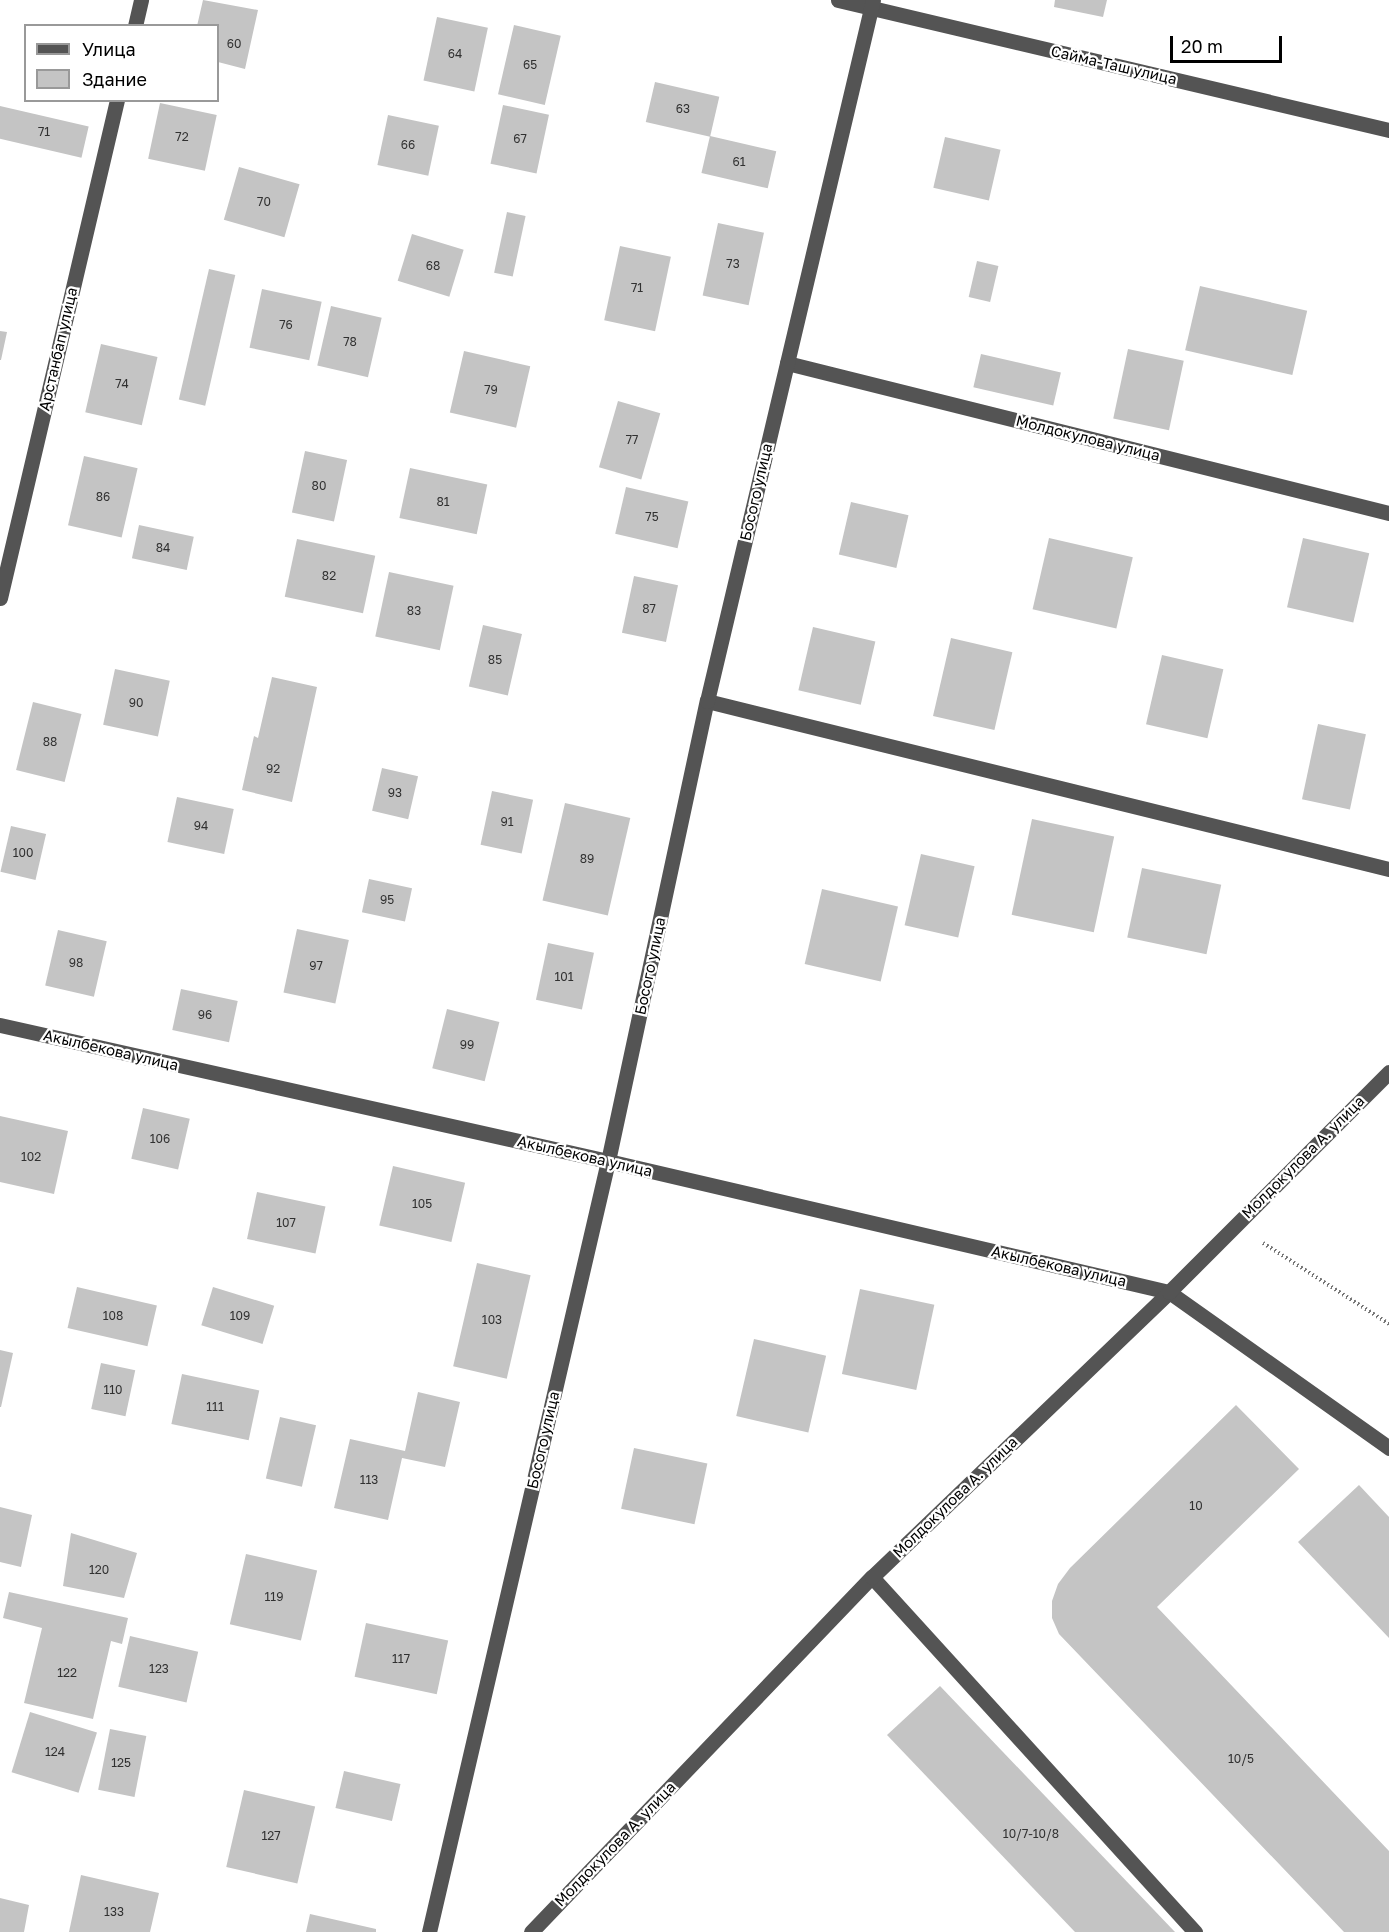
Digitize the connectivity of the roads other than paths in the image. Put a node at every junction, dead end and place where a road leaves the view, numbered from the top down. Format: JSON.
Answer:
{"nodes":[{"id":1,"x":141,"y":0,"type":"edge"},
{"id":2,"x":838,"y":0,"type":"edge"},
{"id":3,"x":872,"y":4,"type":"edge"},
{"id":4,"x":135,"y":24,"type":"edge"},
{"id":5,"x":117,"y":102,"type":"edge"},
{"id":6,"x":1389,"y":130,"type":"edge"},
{"id":7,"x":786,"y":363,"type":"junction"},
{"id":8,"x":1389,"y":513,"type":"edge"},
{"id":9,"x":0,"y":598,"type":"edge"},
{"id":10,"x":707,"y":701,"type":"junction"},
{"id":11,"x":1389,"y":869,"type":"edge"},
{"id":12,"x":0,"y":1025,"type":"edge"},
{"id":13,"x":1389,"y":1072,"type":"edge"},
{"id":14,"x":608,"y":1161,"type":"junction"},
{"id":15,"x":1169,"y":1292,"type":"junction"},
{"id":16,"x":1389,"y":1448,"type":"edge"},
{"id":17,"x":872,"y":1576,"type":"junction"},
{"id":18,"x":429,"y":1932,"type":"edge"},
{"id":19,"x":531,"y":1932,"type":"edge"},
{"id":20,"x":1195,"y":1932,"type":"edge"}],
"edges":[{"from":1,"to":4,"type":"street"},
{"from":2,"to":3,"type":"street","name":"Сайма-Таш улица"},
{"from":3,"to":6,"type":"street","name":"Сайма-Таш улица"},
{"from":3,"to":7,"type":"street","name":"Босого улица"},
{"from":5,"to":9,"type":"street","name":"Арстанбап улица"},
{"from":7,"to":8,"type":"street","name":"Молдокулова улица"},
{"from":7,"to":10,"type":"street","name":"Босого улица"},
{"from":10,"to":11,"type":"street"},
{"from":10,"to":14,"type":"street","name":"Босого улица"},
{"from":12,"to":14,"type":"street","name":"Акылбекова улица"},
{"from":13,"to":15,"type":"street","name":"Молдокулова А. улица"},
{"from":14,"to":15,"type":"street","name":"Акылбекова улица"},
{"from":14,"to":18,"type":"street","name":"Босого улица"},
{"from":15,"to":16,"type":"street"},
{"from":15,"to":17,"type":"street","name":"Молдокулова А. улица"},
{"from":17,"to":19,"type":"street","name":"Молдокулова А. улица"},
{"from":17,"to":20,"type":"street"}]}
